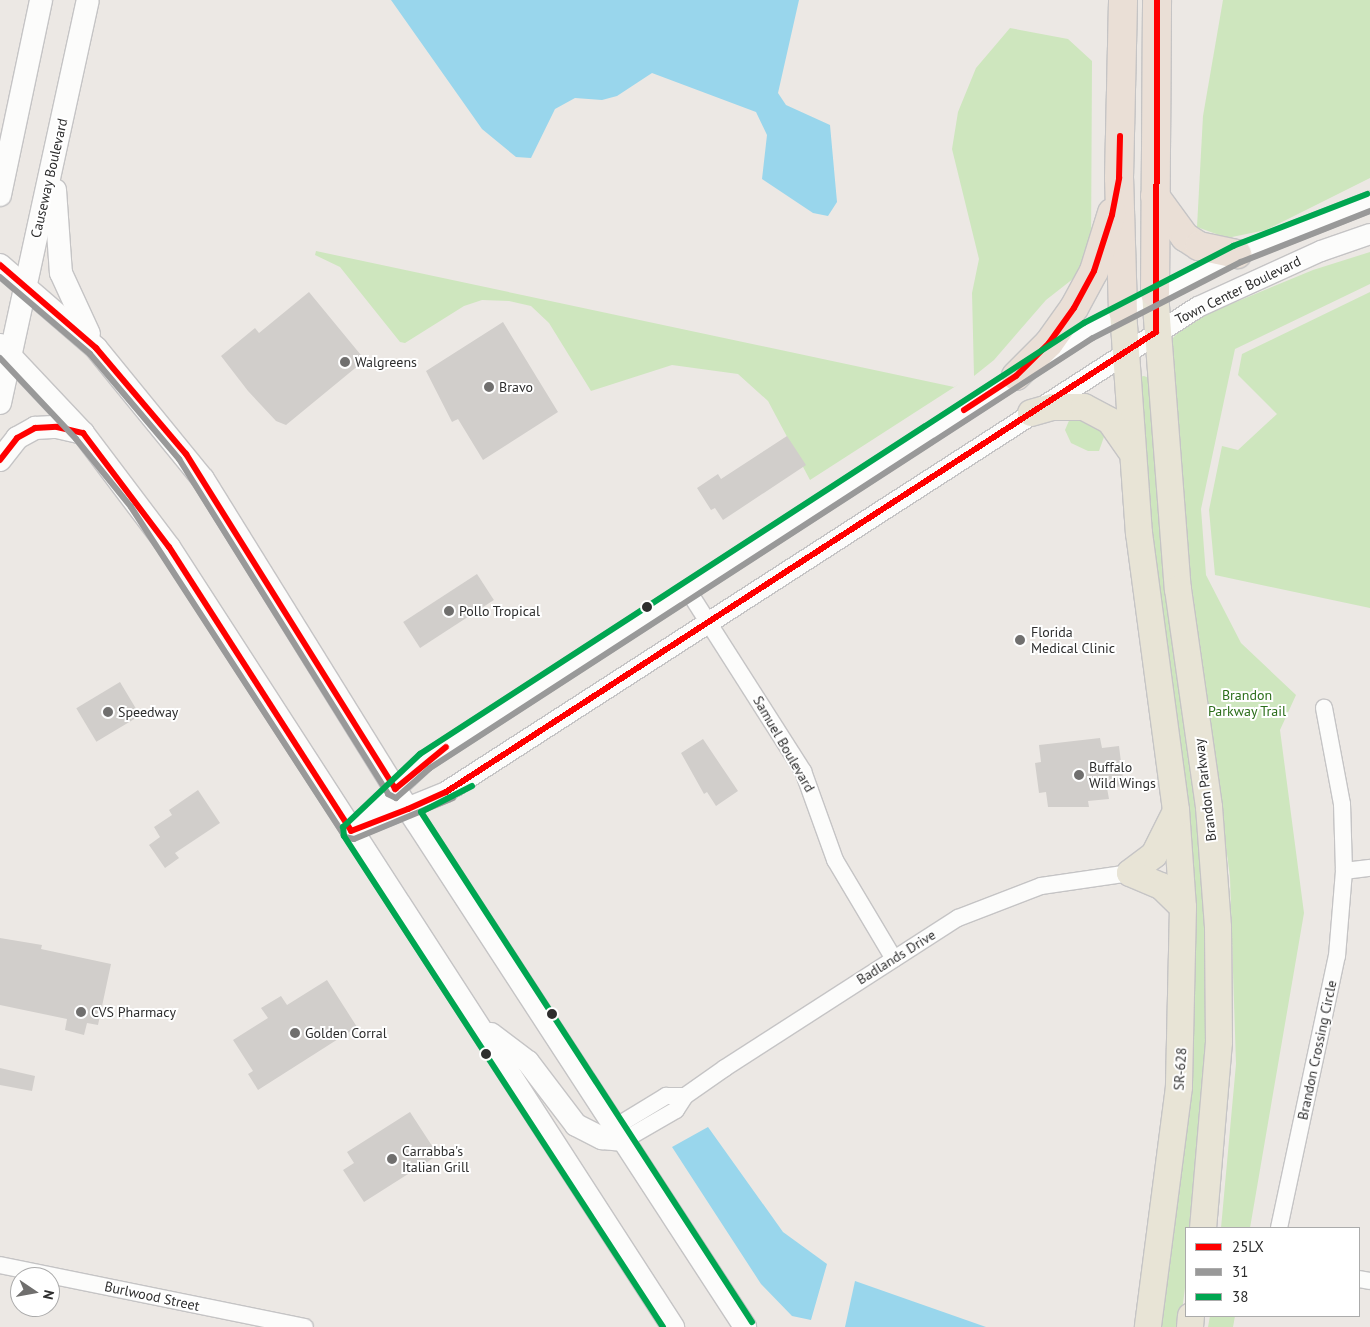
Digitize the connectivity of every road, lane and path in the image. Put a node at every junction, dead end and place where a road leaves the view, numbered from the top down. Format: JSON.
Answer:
{"nodes":[{"id":1,"x":41,"y":0,"type":"edge"},
{"id":2,"x":88,"y":0,"type":"edge"},
{"id":3,"x":1123,"y":0,"type":"edge"},
{"id":4,"x":1157,"y":0,"type":"edge"},
{"id":5,"x":55,"y":151,"type":"junction"},
{"id":6,"x":5,"y":154,"type":"edge"},
{"id":7,"x":1120,"y":178,"type":"junction"},
{"id":8,"x":0,"y":195,"type":"edge"},
{"id":9,"x":1155,"y":196,"type":"junction"},
{"id":10,"x":1370,"y":202,"type":"edge"},
{"id":11,"x":1370,"y":234,"type":"edge"},
{"id":12,"x":1237,"y":254,"type":"junction"},
{"id":13,"x":0,"y":265,"type":"edge"},
{"id":14,"x":25,"y":284,"type":"junction"},
{"id":15,"x":1155,"y":293,"type":"junction"},
{"id":16,"x":1123,"y":310,"type":"junction"},
{"id":17,"x":1156,"y":332,"type":"junction"},
{"id":18,"x":96,"y":348,"type":"junction"},
{"id":19,"x":5,"y":350,"type":"edge"},
{"id":20,"x":1124,"y":352,"type":"junction"},
{"id":21,"x":1016,"y":376,"type":"junction"},
{"id":22,"x":0,"y":403,"type":"edge"},
{"id":23,"x":1030,"y":413,"type":"junction"},
{"id":24,"x":84,"y":433,"type":"junction"},
{"id":25,"x":1131,"y":450,"type":"junction"},
{"id":26,"x":0,"y":460,"type":"edge"},
{"id":27,"x":688,"y":589,"type":"junction"},
{"id":28,"x":708,"y":623,"type":"junction"},
{"id":29,"x":1324,"y":708,"type":"dead end"},
{"id":30,"x":395,"y":789,"type":"junction"},
{"id":31,"x":408,"y":809,"type":"junction"},
{"id":32,"x":1176,"y":810,"type":"junction"},
{"id":33,"x":351,"y":831,"type":"junction"},
{"id":34,"x":1370,"y":868,"type":"edge"},
{"id":35,"x":1344,"y":871,"type":"junction"},
{"id":36,"x":1130,"y":873,"type":"junction"},
{"id":37,"x":1183,"y":907,"type":"junction"},
{"id":38,"x":894,"y":959,"type":"junction"},
{"id":39,"x":481,"y":1028,"type":"junction"},
{"id":40,"x":620,"y":1134,"type":"junction"},
{"id":41,"x":1203,"y":1227,"type":"edge"},
{"id":42,"x":1279,"y":1227,"type":"edge"},
{"id":43,"x":0,"y":1265,"type":"edge"},
{"id":44,"x":228,"y":1320,"type":"edge"},
{"id":45,"x":305,"y":1327,"type":"edge"},
{"id":46,"x":673,"y":1327,"type":"edge"},
{"id":47,"x":745,"y":1327,"type":"edge"},
{"id":48,"x":1148,"y":1327,"type":"edge"}],
"edges":[{"from":1,"to":6,"type":"main road"},
{"from":2,"to":5,"type":"main road","name":"Causeway Boulevard"},
{"from":3,"to":7,"type":"highway"},
{"from":4,"to":9,"type":"highway"},
{"from":5,"to":14,"type":"main road","name":"Causeway Boulevard"},
{"from":5,"to":18,"type":"main road"},
{"from":6,"to":8,"type":"main road"},
{"from":7,"to":16,"type":"highway"},
{"from":7,"to":21,"type":"highway"},
{"from":9,"to":12,"type":"highway"},
{"from":9,"to":15,"type":"highway"},
{"from":10,"to":12,"type":"street"},
{"from":11,"to":17,"type":"street","name":"Town Center Boulevard"},
{"from":12,"to":15,"type":"street"},
{"from":13,"to":14,"type":"main road"},
{"from":14,"to":18,"type":"main road"},
{"from":14,"to":19,"type":"main road","name":"Causeway Boulevard"},
{"from":15,"to":16,"type":"street"},
{"from":15,"to":17,"type":"main road","name":"Brandon Parkway"},
{"from":16,"to":20,"type":"main road"},
{"from":16,"to":21,"type":"street"},
{"from":17,"to":20,"type":"street","name":"Town Center Boulevard"},
{"from":17,"to":41,"type":"main road","name":"Brandon Parkway"},
{"from":18,"to":30,"type":"main road"},
{"from":19,"to":22,"type":"main road","name":"Causeway Boulevard"},
{"from":19,"to":24,"type":"main road"},
{"from":20,"to":23,"type":"street","name":"Town Center Boulevard"},
{"from":20,"to":25,"type":"main road"},
{"from":21,"to":27,"type":"street"},
{"from":23,"to":25,"type":"main road"},
{"from":23,"to":28,"type":"street","name":"Town Center Boulevard"},
{"from":24,"to":26,"type":"main road"},
{"from":24,"to":33,"type":"main road"},
{"from":25,"to":32,"type":"main road"},
{"from":27,"to":28,"type":"street","name":"Samuel Boulevard"},
{"from":27,"to":30,"type":"street"},
{"from":28,"to":31,"type":"street","name":"Town Center Boulevard"},
{"from":28,"to":38,"type":"street","name":"Samuel Boulevard"},
{"from":29,"to":35,"type":"street","name":"Brandon Crossing Circle"},
{"from":30,"to":31,"type":"main road"},
{"from":30,"to":33,"type":"street"},
{"from":31,"to":33,"type":"street","name":"Town Center Boulevard"},
{"from":31,"to":40,"type":"main road"},
{"from":32,"to":36,"type":"main road"},
{"from":32,"to":37,"type":"main road","name":"SR-628"},
{"from":33,"to":39,"type":"main road"},
{"from":34,"to":35,"type":"street"},
{"from":35,"to":42,"type":"street","name":"Brandon Crossing Circle"},
{"from":36,"to":37,"type":"main road"},
{"from":36,"to":38,"type":"street","name":"Badlands Drive"},
{"from":37,"to":48,"type":"main road","name":"SR-628"},
{"from":38,"to":40,"type":"street","name":"Badlands Drive"},
{"from":39,"to":40,"type":"main road"},
{"from":39,"to":46,"type":"main road"},
{"from":40,"to":47,"type":"main road"},
{"from":43,"to":44,"type":"street","name":"Burlwood Street"},
{"from":44,"to":45,"type":"street","name":"Burlwood Street"}]}
